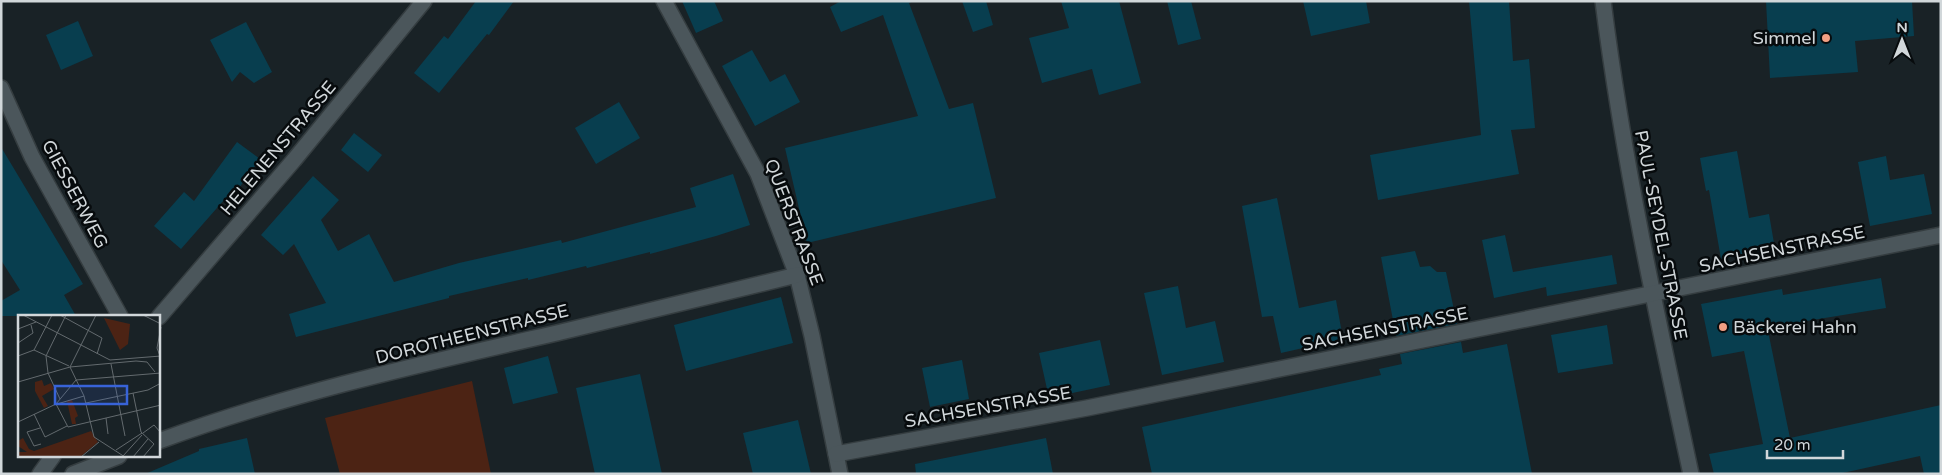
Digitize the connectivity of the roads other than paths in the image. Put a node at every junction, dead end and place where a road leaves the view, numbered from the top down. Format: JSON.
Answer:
{"nodes":[{"id":1,"x":424,"y":1,"type":"edge"},
{"id":2,"x":664,"y":1,"type":"edge"},
{"id":3,"x":1603,"y":1,"type":"edge"},
{"id":4,"x":1,"y":88,"type":"edge"},
{"id":5,"x":1941,"y":235,"type":"edge"},
{"id":6,"x":797,"y":275,"type":"junction"},
{"id":7,"x":1652,"y":294,"type":"junction"},
{"id":8,"x":119,"y":315,"type":"edge"},
{"id":9,"x":160,"y":316,"type":"edge"},
{"id":10,"x":161,"y":436,"type":"edge"},
{"id":11,"x":836,"y":454,"type":"junction"},
{"id":12,"x":52,"y":458,"type":"edge"},
{"id":13,"x":114,"y":458,"type":"edge"},
{"id":14,"x":40,"y":474,"type":"edge"},
{"id":15,"x":73,"y":474,"type":"edge"},
{"id":16,"x":840,"y":474,"type":"edge"},
{"id":17,"x":1691,"y":474,"type":"edge"}],
"edges":[{"from":1,"to":9,"type":"street","name":"HELENENSTRASSE"},
{"from":2,"to":6,"type":"street","name":"QUERSTRASSE"},
{"from":3,"to":7,"type":"street","name":"PAUL-SEYDEL-STRASSE"},
{"from":4,"to":8,"type":"street","name":"GIESSERWEG"},
{"from":5,"to":7,"type":"street","name":"SACHSENSTRASSE"},
{"from":6,"to":10,"type":"street","name":"DOROTHEENSTRASSE"},
{"from":6,"to":11,"type":"street","name":"QUERSTRASSE"},
{"from":7,"to":11,"type":"street","name":"SACHSENSTRASSE"},
{"from":7,"to":17,"type":"street","name":"PAUL-SEYDEL-STRASSE"},
{"from":11,"to":16,"type":"street","name":"QUERSTRASSE"},
{"from":12,"to":14,"type":"street"},
{"from":13,"to":15,"type":"street"}]}
